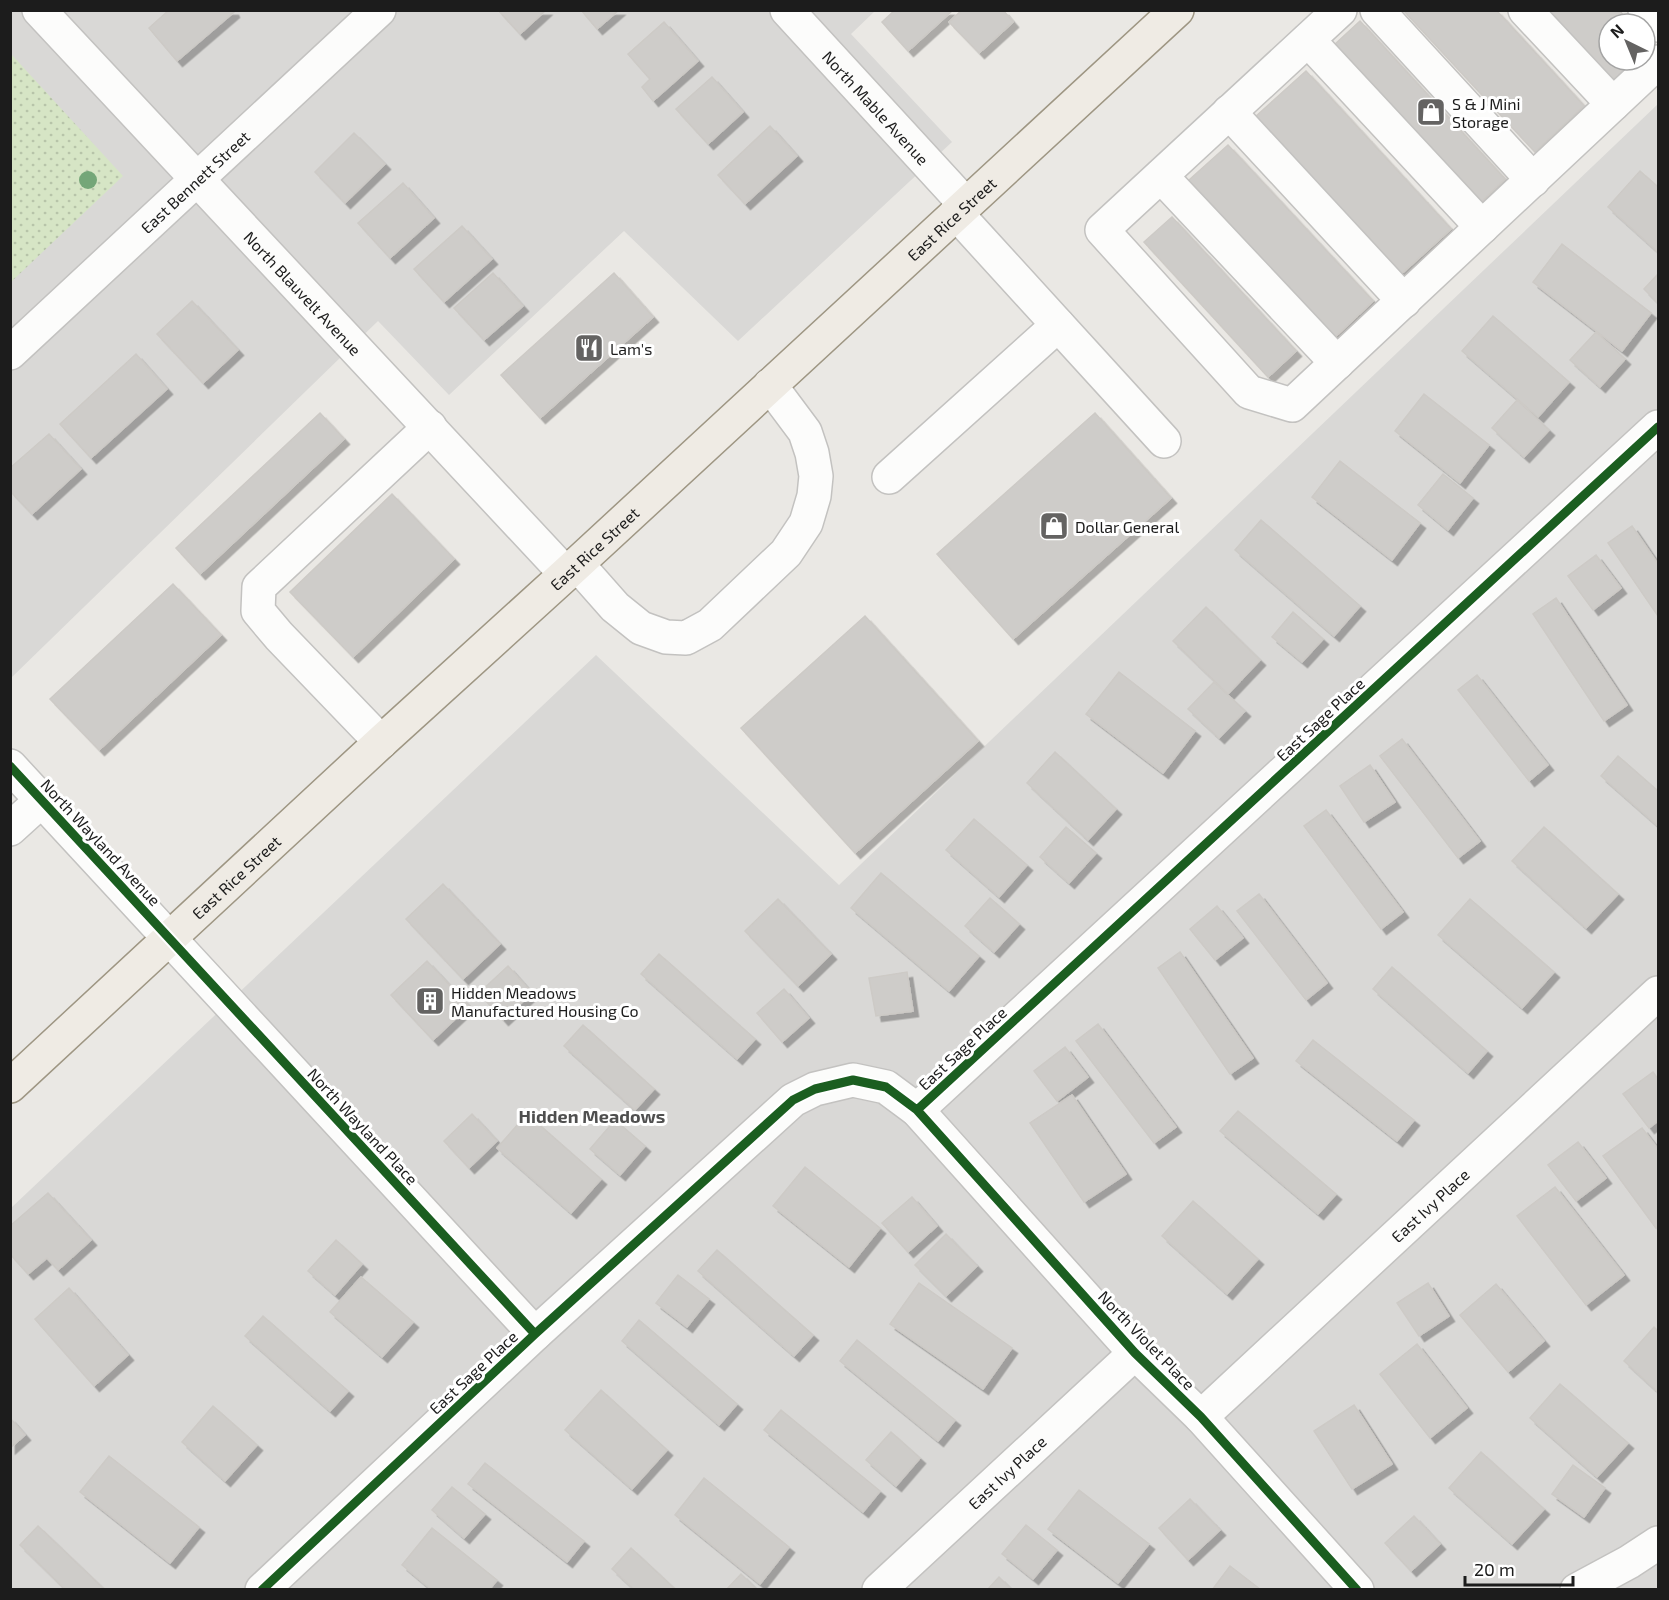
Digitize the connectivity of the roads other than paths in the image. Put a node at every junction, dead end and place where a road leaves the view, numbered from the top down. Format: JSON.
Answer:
{"nodes":[{"id":1,"x":39,"y":10,"type":"edge"},
{"id":2,"x":379,"y":10,"type":"edge"},
{"id":3,"x":787,"y":10,"type":"edge"},
{"id":4,"x":1177,"y":10,"type":"edge"},
{"id":5,"x":1340,"y":10,"type":"edge"},
{"id":6,"x":1377,"y":10,"type":"edge"},
{"id":7,"x":1525,"y":10,"type":"edge"},
{"id":8,"x":1645,"y":10,"type":"edge"},
{"id":9,"x":1659,"y":25,"type":"edge"},
{"id":10,"x":1308,"y":40,"type":"junction"},
{"id":11,"x":1659,"y":62,"type":"edge"},
{"id":12,"x":1614,"y":104,"type":"junction"},
{"id":13,"x":1229,"y":112,"type":"junction"},
{"id":14,"x":1161,"y":176,"type":"junction"},
{"id":15,"x":198,"y":179,"type":"junction"},
{"id":16,"x":1533,"y":180,"type":"junction"},
{"id":17,"x":961,"y":209,"type":"junction"},
{"id":18,"x":1482,"y":227,"type":"junction"},
{"id":19,"x":1404,"y":301,"type":"junction"},
{"id":20,"x":1058,"y":325,"type":"junction"},
{"id":21,"x":10,"y":353,"type":"edge"},
{"id":22,"x":1337,"y":363,"type":"junction"},
{"id":23,"x":770,"y":386,"type":"junction"},
{"id":24,"x":430,"y":427,"type":"junction"},
{"id":25,"x":1659,"y":427,"type":"edge"},
{"id":26,"x":1164,"y":441,"type":"dead end"},
{"id":27,"x":889,"y":477,"type":"dead end"},
{"id":28,"x":572,"y":569,"type":"junction"},
{"id":29,"x":381,"y":742,"type":"junction"},
{"id":30,"x":10,"y":766,"type":"edge"},
{"id":31,"x":42,"y":800,"type":"junction"},
{"id":32,"x":10,"y":829,"type":"edge"},
{"id":33,"x":169,"y":938,"type":"junction"},
{"id":34,"x":1659,"y":993,"type":"edge"},
{"id":35,"x":10,"y":1086,"type":"edge"},
{"id":36,"x":918,"y":1110,"type":"junction"},
{"id":37,"x":535,"y":1334,"type":"junction"},
{"id":38,"x":1135,"y":1353,"type":"junction"},
{"id":39,"x":1201,"y":1417,"type":"junction"},
{"id":40,"x":1659,"y":1543,"type":"edge"},
{"id":41,"x":262,"y":1590,"type":"edge"},
{"id":42,"x":879,"y":1590,"type":"edge"},
{"id":43,"x":1357,"y":1590,"type":"edge"},
{"id":44,"x":1577,"y":1590,"type":"edge"}],
"edges":[{"from":1,"to":15,"type":"street","name":"North Blauvelt Avenue"},
{"from":2,"to":15,"type":"street","name":"East Bennett Street"},
{"from":3,"to":17,"type":"street","name":"North Mable Avenue"},
{"from":4,"to":17,"type":"main road","name":"East Rice Street"},
{"from":5,"to":10,"type":"street"},
{"from":6,"to":16,"type":"street"},
{"from":7,"to":12,"type":"street"},
{"from":8,"to":9,"type":"street"},
{"from":10,"to":13,"type":"street"},
{"from":10,"to":18,"type":"street"},
{"from":11,"to":12,"type":"street"},
{"from":12,"to":16,"type":"street"},
{"from":13,"to":14,"type":"street"},
{"from":13,"to":19,"type":"street"},
{"from":14,"to":22,"type":"street"},
{"from":14,"to":22,"type":"street"},
{"from":15,"to":21,"type":"street","name":"East Bennett Street"},
{"from":15,"to":24,"type":"street","name":"North Blauvelt Avenue"},
{"from":16,"to":18,"type":"street"},
{"from":17,"to":20,"type":"street","name":"North Mable Avenue"},
{"from":17,"to":23,"type":"main road","name":"East Rice Street"},
{"from":18,"to":19,"type":"street"},
{"from":19,"to":22,"type":"street"},
{"from":20,"to":26,"type":"street","name":"North Mable Avenue"},
{"from":20,"to":27,"type":"street"},
{"from":23,"to":28,"type":"main road","name":"East Rice Street"},
{"from":23,"to":28,"type":"street","name":"North Blauvelt Avenue"},
{"from":24,"to":28,"type":"street","name":"North Blauvelt Avenue"},
{"from":24,"to":29,"type":"street"},
{"from":25,"to":36,"type":"street","name":"East Sage Place"},
{"from":28,"to":29,"type":"main road","name":"East Rice Street"},
{"from":29,"to":33,"type":"main road","name":"East Rice Street"},
{"from":30,"to":31,"type":"street","name":"North Wayland Avenue"},
{"from":31,"to":32,"type":"street"},
{"from":31,"to":33,"type":"street","name":"North Wayland Avenue"},
{"from":33,"to":35,"type":"main road","name":"East Rice Street"},
{"from":33,"to":37,"type":"street","name":"North Wayland Place"},
{"from":34,"to":39,"type":"street","name":"East Ivy Place"},
{"from":36,"to":37,"type":"street","name":"East Sage Place"},
{"from":36,"to":38,"type":"street","name":"North Violet Place"},
{"from":37,"to":41,"type":"street","name":"East Sage Place"},
{"from":38,"to":39,"type":"street","name":"North Violet Place"},
{"from":38,"to":42,"type":"street","name":"East Ivy Place"},
{"from":39,"to":43,"type":"street","name":"North Violet Place"},
{"from":40,"to":44,"type":"street"}]}
